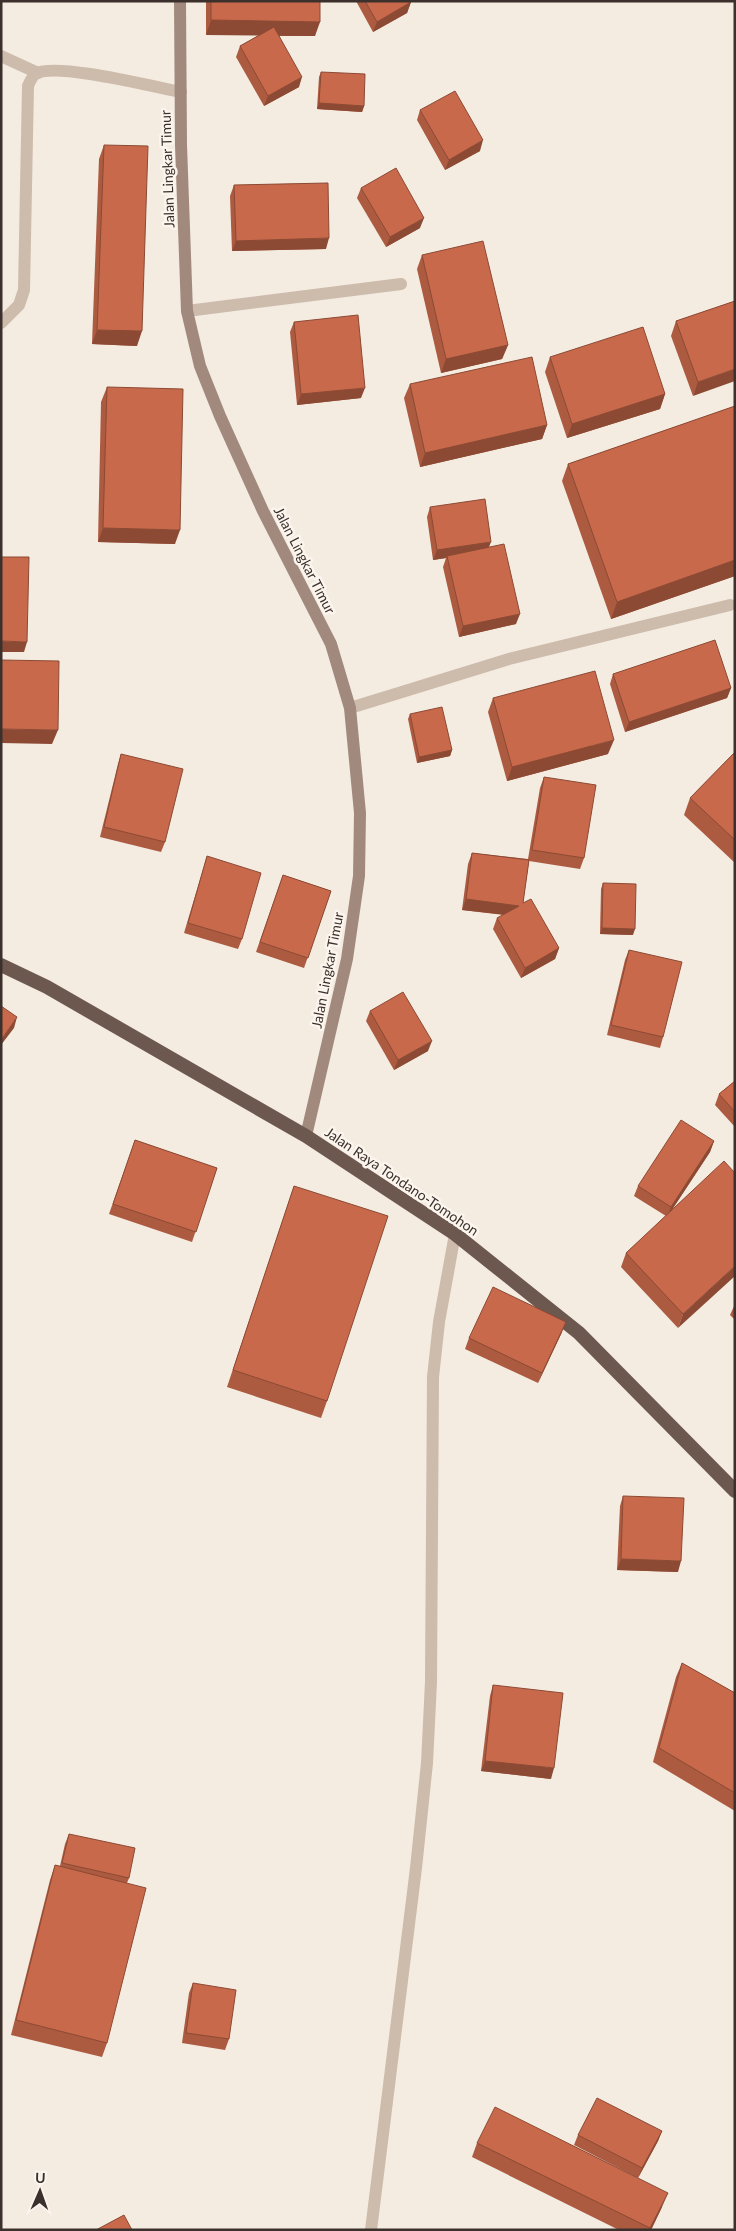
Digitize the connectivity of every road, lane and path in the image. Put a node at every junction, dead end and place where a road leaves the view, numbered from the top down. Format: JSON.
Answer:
{"nodes":[{"id":1,"x":180,"y":1,"type":"edge"},
{"id":2,"x":1,"y":56,"type":"edge"},
{"id":3,"x":38,"y":73,"type":"junction"},
{"id":4,"x":181,"y":92,"type":"junction"},
{"id":5,"x":402,"y":284,"type":"dead end"},
{"id":6,"x":187,"y":311,"type":"junction"},
{"id":7,"x":1,"y":323,"type":"edge"},
{"id":8,"x":730,"y":606,"type":"dead end"},
{"id":9,"x":350,"y":708,"type":"junction"},
{"id":10,"x":1,"y":966,"type":"edge"},
{"id":11,"x":306,"y":1136,"type":"junction"},
{"id":12,"x":455,"y":1234,"type":"junction"},
{"id":13,"x":735,"y":1491,"type":"edge"},
{"id":14,"x":371,"y":2230,"type":"edge"}],
"edges":[{"from":1,"to":4,"type":"main road","name":"Jalan Lingkar Timur"},
{"from":2,"to":3,"type":"street"},
{"from":3,"to":4,"type":"street"},
{"from":3,"to":7,"type":"street"},
{"from":4,"to":6,"type":"main road","name":"Jalan Lingkar Timur"},
{"from":5,"to":6,"type":"street"},
{"from":6,"to":9,"type":"main road","name":"Jalan Lingkar Timur"},
{"from":8,"to":9,"type":"street"},
{"from":9,"to":11,"type":"main road","name":"Jalan Lingkar Timur"},
{"from":10,"to":11,"type":"highway","name":"Jalan Raya Tondano-Tomohon"},
{"from":11,"to":12,"type":"highway","name":"Jalan Raya Tondano-Tomohon"},
{"from":12,"to":13,"type":"highway","name":"Jalan Raya Tondano-Tomohon"},
{"from":12,"to":14,"type":"street"}]}
